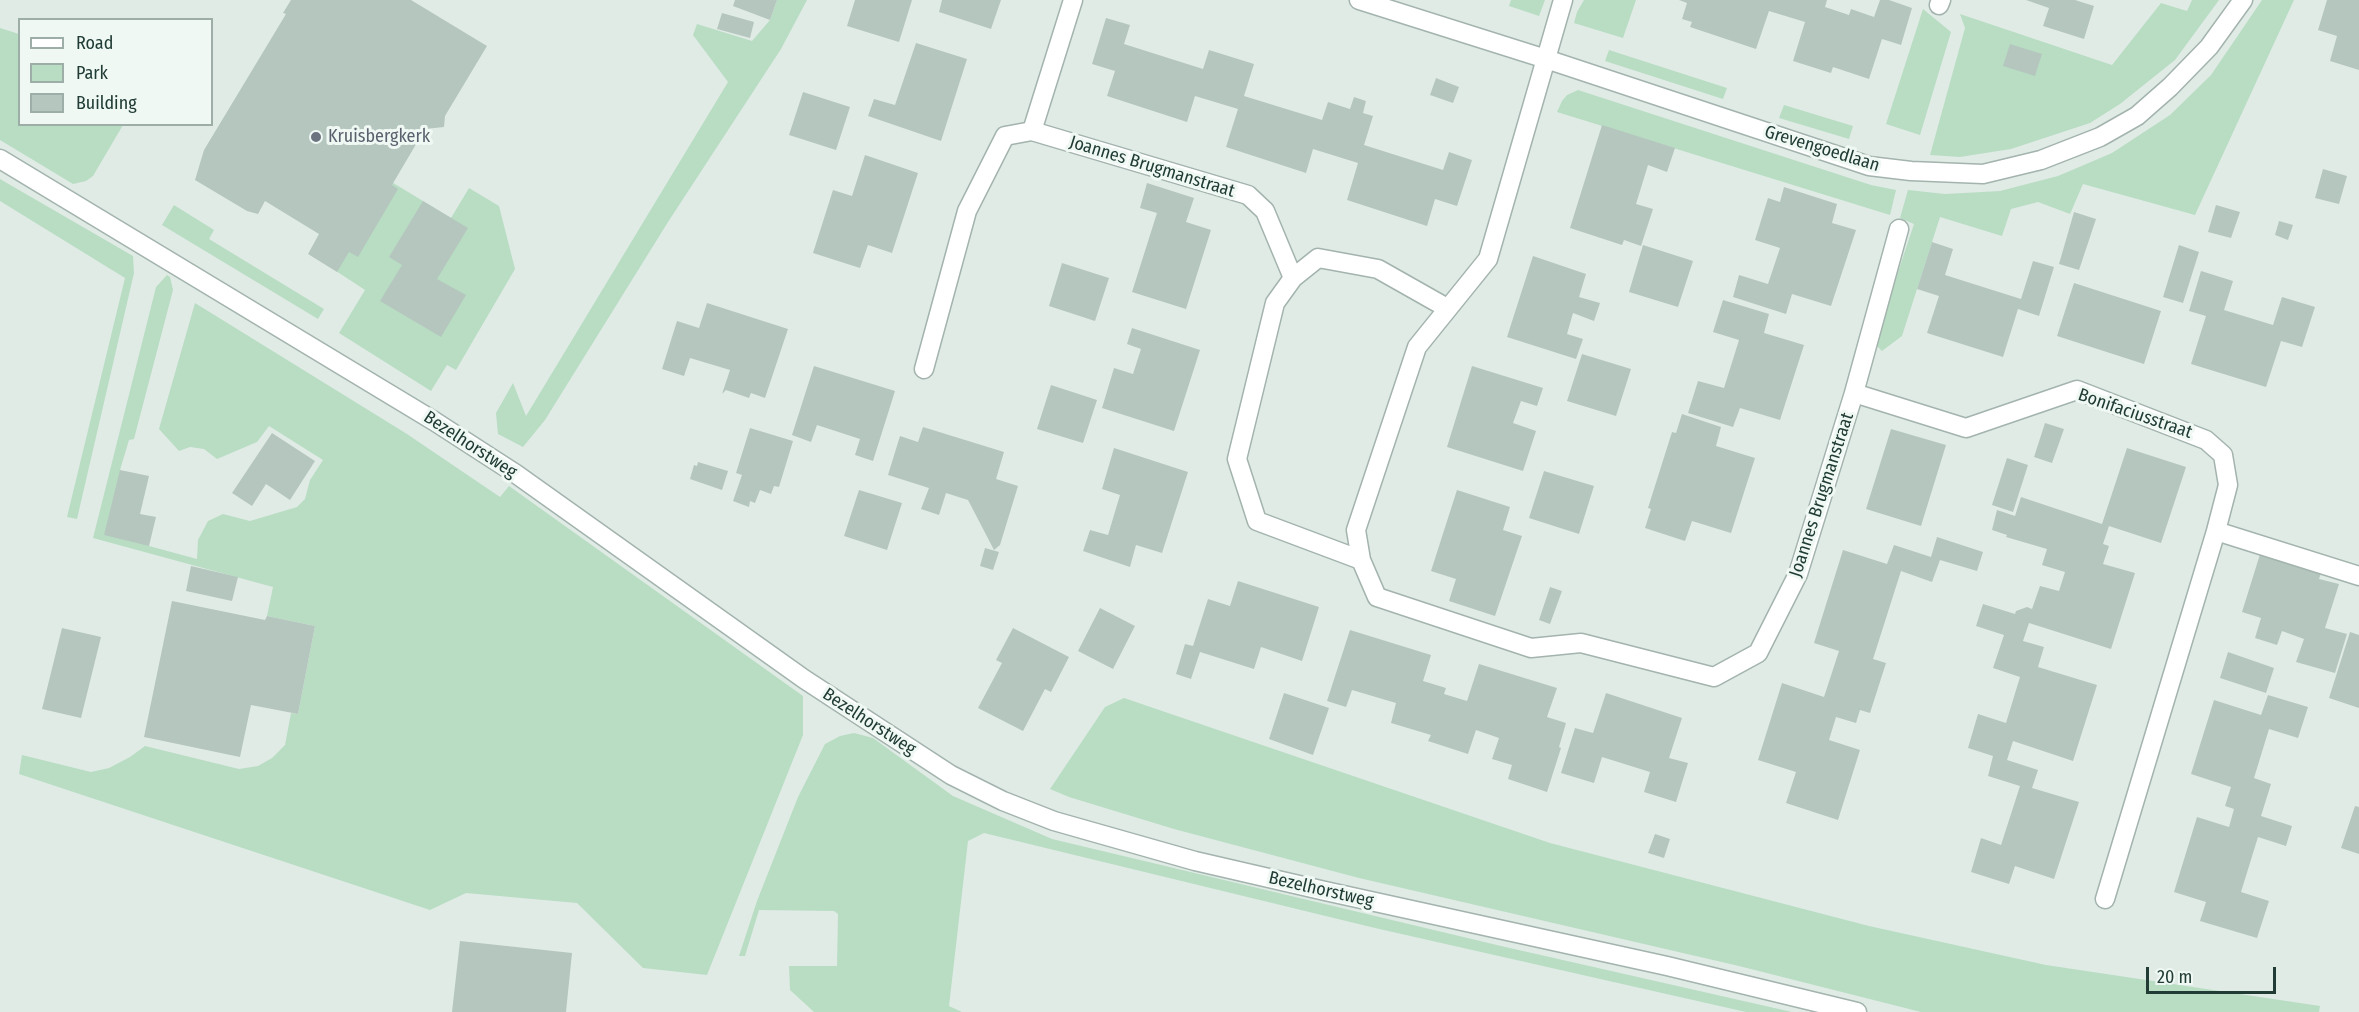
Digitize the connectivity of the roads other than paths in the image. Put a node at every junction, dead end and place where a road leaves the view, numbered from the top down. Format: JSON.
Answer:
{"nodes":[{"id":1,"x":1073,"y":0,"type":"edge"},
{"id":2,"x":1359,"y":0,"type":"edge"},
{"id":3,"x":1563,"y":0,"type":"edge"},
{"id":4,"x":2243,"y":0,"type":"edge"},
{"id":5,"x":1546,"y":59,"type":"junction"},
{"id":6,"x":1032,"y":131,"type":"junction"},
{"id":7,"x":0,"y":159,"type":"edge"},
{"id":8,"x":1899,"y":229,"type":"dead end"},
{"id":9,"x":1293,"y":278,"type":"junction"},
{"id":10,"x":1447,"y":308,"type":"junction"},
{"id":11,"x":924,"y":369,"type":"dead end"},
{"id":12,"x":1854,"y":393,"type":"junction"},
{"id":13,"x":2216,"y":531,"type":"junction"},
{"id":14,"x":1361,"y":560,"type":"junction"},
{"id":15,"x":2359,"y":576,"type":"edge"},
{"id":16,"x":2105,"y":899,"type":"dead end"},
{"id":17,"x":1857,"y":1012,"type":"edge"}],
"edges":[{"from":1,"to":6,"type":"street"},
{"from":2,"to":5,"type":"street","name":"Grevengoedlaan"},
{"from":3,"to":5,"type":"street","name":"Joannes Brugmanstraat"},
{"from":4,"to":5,"type":"street","name":"Grevengoedlaan"},
{"from":5,"to":10,"type":"street","name":"Joannes Brugmanstraat"},
{"from":6,"to":9,"type":"street","name":"Joannes Brugmanstraat"},
{"from":6,"to":11,"type":"street"},
{"from":7,"to":17,"type":"street","name":"Bezelhorstweg"},
{"from":8,"to":12,"type":"street"},
{"from":9,"to":10,"type":"street"},
{"from":9,"to":14,"type":"street"},
{"from":10,"to":14,"type":"street","name":"Joannes Brugmanstraat"},
{"from":12,"to":13,"type":"street","name":"Bonifaciusstraat"},
{"from":12,"to":14,"type":"street","name":"Joannes Brugmanstraat"},
{"from":13,"to":15,"type":"street"},
{"from":13,"to":16,"type":"street","name":"Bonifaciusstraat"}]}
